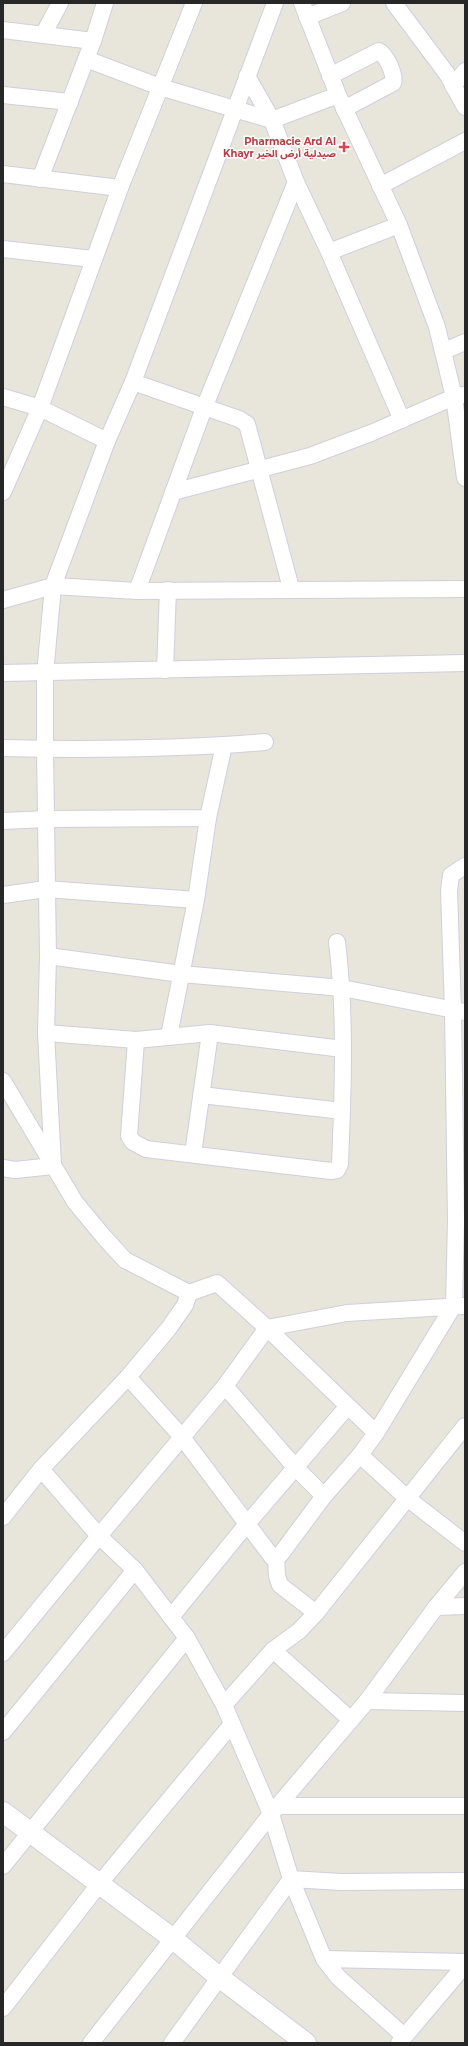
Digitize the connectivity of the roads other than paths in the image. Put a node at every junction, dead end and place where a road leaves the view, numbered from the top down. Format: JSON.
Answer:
{"nodes":[{"id":1,"x":60,"y":3,"type":"edge"},
{"id":2,"x":105,"y":3,"type":"edge"},
{"id":3,"x":194,"y":3,"type":"edge"},
{"id":4,"x":275,"y":3,"type":"edge"},
{"id":5,"x":342,"y":3,"type":"edge"},
{"id":6,"x":394,"y":3,"type":"edge"},
{"id":7,"x":304,"y":10,"type":"edge"},
{"id":8,"x":3,"y":30,"type":"edge"},
{"id":9,"x":43,"y":35,"type":"junction"},
{"id":10,"x":93,"y":41,"type":"junction"},
{"id":11,"x":86,"y":59,"type":"junction"},
{"id":12,"x":465,"y":71,"type":"edge"},
{"id":13,"x":248,"y":76,"type":"junction"},
{"id":14,"x":330,"y":76,"type":"junction"},
{"id":15,"x":453,"y":86,"type":"junction"},
{"id":16,"x":160,"y":87,"type":"junction"},
{"id":17,"x":3,"y":95,"type":"edge"},
{"id":18,"x":70,"y":102,"type":"junction"},
{"id":19,"x":341,"y":102,"type":"junction"},
{"id":20,"x":465,"y":107,"type":"edge"},
{"id":21,"x":235,"y":109,"type":"junction"},
{"id":22,"x":272,"y":120,"type":"junction"},
{"id":23,"x":465,"y":141,"type":"edge"},
{"id":24,"x":3,"y":174,"type":"edge"},
{"id":25,"x":40,"y":179,"type":"junction"},
{"id":26,"x":296,"y":182,"type":"junction"},
{"id":27,"x":380,"y":186,"type":"junction"},
{"id":28,"x":120,"y":188,"type":"junction"},
{"id":29,"x":398,"y":225,"type":"junction"},
{"id":30,"x":3,"y":249,"type":"edge"},
{"id":31,"x":329,"y":252,"type":"junction"},
{"id":32,"x":93,"y":259,"type":"junction"},
{"id":33,"x":465,"y":342,"type":"edge"},
{"id":34,"x":444,"y":351,"type":"junction"},
{"id":35,"x":133,"y":382,"type":"junction"},
{"id":36,"x":460,"y":396,"type":"edge"},
{"id":37,"x":3,"y":397,"type":"edge"},
{"id":38,"x":40,"y":408,"type":"junction"},
{"id":39,"x":204,"y":408,"type":"junction"},
{"id":40,"x":402,"y":420,"type":"junction"},
{"id":41,"x":107,"y":441,"type":"junction"},
{"id":42,"x":259,"y":469,"type":"junction"},
{"id":43,"x":465,"y":478,"type":"edge"},
{"id":44,"x":3,"y":492,"type":"edge"},
{"id":45,"x":173,"y":492,"type":"junction"},
{"id":46,"x":53,"y":586,"type":"junction"},
{"id":47,"x":291,"y":588,"type":"junction"},
{"id":48,"x":465,"y":589,"type":"edge"},
{"id":49,"x":137,"y":590,"type":"junction"},
{"id":50,"x":168,"y":590,"type":"junction"},
{"id":51,"x":3,"y":600,"type":"edge"},
{"id":52,"x":465,"y":663,"type":"edge"},
{"id":53,"x":164,"y":670,"type":"junction"},
{"id":54,"x":3,"y":673,"type":"edge"},
{"id":55,"x":45,"y":674,"type":"junction"},
{"id":56,"x":265,"y":742,"type":"dead end"},
{"id":57,"x":224,"y":745,"type":"junction"},
{"id":58,"x":3,"y":748,"type":"edge"},
{"id":59,"x":45,"y":749,"type":"junction"},
{"id":60,"x":208,"y":818,"type":"junction"},
{"id":61,"x":47,"y":819,"type":"junction"},
{"id":62,"x":3,"y":821,"type":"edge"},
{"id":63,"x":465,"y":866,"type":"edge"},
{"id":64,"x":46,"y":889,"type":"junction"},
{"id":65,"x":3,"y":895,"type":"edge"},
{"id":66,"x":196,"y":900,"type":"junction"},
{"id":67,"x":337,"y":942,"type":"dead end"},
{"id":68,"x":458,"y":942,"type":"edge"},
{"id":69,"x":48,"y":956,"type":"junction"},
{"id":70,"x":181,"y":974,"type":"junction"},
{"id":71,"x":342,"y":988,"type":"junction"},
{"id":72,"x":459,"y":1011,"type":"edge"},
{"id":73,"x":46,"y":1032,"type":"junction"},
{"id":74,"x":210,"y":1033,"type":"junction"},
{"id":75,"x":169,"y":1036,"type":"junction"},
{"id":76,"x":136,"y":1040,"type":"junction"},
{"id":77,"x":344,"y":1049,"type":"junction"},
{"id":78,"x":3,"y":1081,"type":"edge"},
{"id":79,"x":460,"y":1085,"type":"edge"},
{"id":80,"x":201,"y":1095,"type":"junction"},
{"id":81,"x":342,"y":1111,"type":"junction"},
{"id":82,"x":193,"y":1154,"type":"junction"},
{"id":83,"x":460,"y":1155,"type":"edge"},
{"id":84,"x":53,"y":1166,"type":"junction"},
{"id":85,"x":3,"y":1168,"type":"edge"},
{"id":86,"x":460,"y":1221,"type":"edge"},
{"id":87,"x":189,"y":1293,"type":"junction"},
{"id":88,"x":460,"y":1306,"type":"edge"},
{"id":89,"x":267,"y":1328,"type":"junction"},
{"id":90,"x":128,"y":1377,"type":"junction"},
{"id":91,"x":225,"y":1386,"type":"junction"},
{"id":92,"x":347,"y":1407,"type":"junction"},
{"id":93,"x":465,"y":1426,"type":"edge"},
{"id":94,"x":376,"y":1433,"type":"junction"},
{"id":95,"x":182,"y":1437,"type":"junction"},
{"id":96,"x":360,"y":1455,"type":"junction"},
{"id":97,"x":295,"y":1467,"type":"junction"},
{"id":98,"x":41,"y":1469,"type":"junction"},
{"id":99,"x":324,"y":1496,"type":"junction"},
{"id":100,"x":407,"y":1498,"type":"junction"},
{"id":101,"x":3,"y":1517,"type":"edge"},
{"id":102,"x":247,"y":1524,"type":"junction"},
{"id":103,"x":99,"y":1536,"type":"junction"},
{"id":104,"x":465,"y":1543,"type":"edge"},
{"id":105,"x":276,"y":1558,"type":"junction"},
{"id":106,"x":135,"y":1570,"type":"junction"},
{"id":107,"x":465,"y":1572,"type":"edge"},
{"id":108,"x":465,"y":1606,"type":"edge"},
{"id":109,"x":436,"y":1607,"type":"junction"},
{"id":110,"x":316,"y":1613,"type":"junction"},
{"id":111,"x":171,"y":1617,"type":"junction"},
{"id":112,"x":187,"y":1638,"type":"junction"},
{"id":113,"x":273,"y":1650,"type":"junction"},
{"id":114,"x":3,"y":1653,"type":"edge"},
{"id":115,"x":367,"y":1701,"type":"junction"},
{"id":116,"x":465,"y":1703,"type":"edge"},
{"id":117,"x":224,"y":1705,"type":"junction"},
{"id":118,"x":351,"y":1720,"type":"junction"},
{"id":119,"x":232,"y":1724,"type":"junction"},
{"id":120,"x":3,"y":1732,"type":"edge"},
{"id":121,"x":465,"y":1806,"type":"edge"},
{"id":122,"x":274,"y":1810,"type":"junction"},
{"id":123,"x":3,"y":1812,"type":"edge"},
{"id":124,"x":30,"y":1833,"type":"junction"},
{"id":125,"x":3,"y":1866,"type":"edge"},
{"id":126,"x":291,"y":1879,"type":"junction"},
{"id":127,"x":465,"y":1881,"type":"edge"},
{"id":128,"x":100,"y":1883,"type":"junction"},
{"id":129,"x":172,"y":1938,"type":"junction"},
{"id":130,"x":324,"y":1959,"type":"junction"},
{"id":131,"x":465,"y":1962,"type":"edge"},
{"id":132,"x":465,"y":1965,"type":"edge"},
{"id":133,"x":219,"y":1977,"type":"junction"},
{"id":134,"x":3,"y":2008,"type":"edge"},
{"id":135,"x":402,"y":2039,"type":"edge"},
{"id":136,"x":91,"y":2043,"type":"edge"},
{"id":137,"x":172,"y":2043,"type":"edge"},
{"id":138,"x":306,"y":2043,"type":"edge"}],
"edges":[{"from":1,"to":9,"type":"street"},
{"from":2,"to":10,"type":"street"},
{"from":3,"to":16,"type":"street"},
{"from":4,"to":13,"type":"street"},
{"from":5,"to":7,"type":"street"},
{"from":6,"to":15,"type":"street"},
{"from":7,"to":14,"type":"street"},
{"from":8,"to":9,"type":"street"},
{"from":9,"to":10,"type":"street"},
{"from":10,"to":11,"type":"street"},
{"from":11,"to":16,"type":"street"},
{"from":11,"to":18,"type":"street"},
{"from":12,"to":15,"type":"street"},
{"from":13,"to":21,"type":"street"},
{"from":13,"to":22,"type":"street"},
{"from":14,"to":19,"type":"street"},
{"from":14,"to":19,"type":"street"},
{"from":15,"to":20,"type":"street"},
{"from":16,"to":21,"type":"street"},
{"from":16,"to":28,"type":"street"},
{"from":17,"to":18,"type":"street"},
{"from":18,"to":25,"type":"street"},
{"from":19,"to":22,"type":"street"},
{"from":19,"to":27,"type":"street"},
{"from":21,"to":22,"type":"street"},
{"from":21,"to":35,"type":"street"},
{"from":22,"to":26,"type":"street"},
{"from":23,"to":27,"type":"street"},
{"from":24,"to":25,"type":"street"},
{"from":25,"to":28,"type":"street"},
{"from":26,"to":31,"type":"street"},
{"from":26,"to":39,"type":"street"},
{"from":27,"to":29,"type":"street"},
{"from":28,"to":32,"type":"street"},
{"from":29,"to":31,"type":"street"},
{"from":29,"to":34,"type":"street"},
{"from":30,"to":32,"type":"street"},
{"from":31,"to":40,"type":"street"},
{"from":32,"to":38,"type":"street"},
{"from":33,"to":34,"type":"street"},
{"from":34,"to":36,"type":"street"},
{"from":35,"to":39,"type":"street"},
{"from":35,"to":41,"type":"street"},
{"from":36,"to":40,"type":"street"},
{"from":36,"to":43,"type":"street"},
{"from":37,"to":38,"type":"street"},
{"from":38,"to":41,"type":"street"},
{"from":38,"to":44,"type":"street"},
{"from":39,"to":42,"type":"street"},
{"from":39,"to":45,"type":"street"},
{"from":40,"to":42,"type":"street"},
{"from":41,"to":46,"type":"street"},
{"from":42,"to":45,"type":"street"},
{"from":42,"to":47,"type":"street"},
{"from":45,"to":49,"type":"street"},
{"from":46,"to":49,"type":"street"},
{"from":46,"to":51,"type":"street"},
{"from":46,"to":55,"type":"street"},
{"from":47,"to":48,"type":"street"},
{"from":47,"to":50,"type":"street"},
{"from":49,"to":50,"type":"street"},
{"from":50,"to":53,"type":"street"},
{"from":52,"to":53,"type":"street"},
{"from":53,"to":55,"type":"street"},
{"from":54,"to":55,"type":"street"},
{"from":55,"to":59,"type":"street"},
{"from":56,"to":57,"type":"street"},
{"from":57,"to":59,"type":"street"},
{"from":57,"to":60,"type":"street"},
{"from":58,"to":59,"type":"street"},
{"from":59,"to":61,"type":"street"},
{"from":60,"to":61,"type":"street"},
{"from":60,"to":66,"type":"street"},
{"from":61,"to":62,"type":"street"},
{"from":61,"to":64,"type":"street"},
{"from":63,"to":68,"type":"street"},
{"from":64,"to":65,"type":"street"},
{"from":64,"to":66,"type":"street"},
{"from":64,"to":69,"type":"street"},
{"from":66,"to":70,"type":"street"},
{"from":67,"to":71,"type":"street"},
{"from":68,"to":72,"type":"street"},
{"from":69,"to":70,"type":"street"},
{"from":69,"to":73,"type":"street"},
{"from":70,"to":71,"type":"street"},
{"from":70,"to":75,"type":"street"},
{"from":71,"to":72,"type":"street"},
{"from":71,"to":77,"type":"street"},
{"from":72,"to":79,"type":"street"},
{"from":73,"to":76,"type":"street"},
{"from":73,"to":84,"type":"street"},
{"from":74,"to":75,"type":"street"},
{"from":74,"to":77,"type":"street"},
{"from":74,"to":80,"type":"street"},
{"from":75,"to":76,"type":"street"},
{"from":76,"to":82,"type":"street"},
{"from":77,"to":81,"type":"street"},
{"from":78,"to":84,"type":"street"},
{"from":79,"to":83,"type":"street"},
{"from":80,"to":81,"type":"street"},
{"from":80,"to":82,"type":"street"},
{"from":81,"to":82,"type":"street"},
{"from":83,"to":86,"type":"street"},
{"from":84,"to":85,"type":"street"},
{"from":84,"to":87,"type":"street"},
{"from":86,"to":88,"type":"street"},
{"from":87,"to":89,"type":"street"},
{"from":87,"to":90,"type":"street"},
{"from":88,"to":89,"type":"street"},
{"from":88,"to":94,"type":"street"},
{"from":89,"to":91,"type":"street"},
{"from":89,"to":92,"type":"street"},
{"from":90,"to":95,"type":"street"},
{"from":90,"to":98,"type":"street"},
{"from":91,"to":95,"type":"street"},
{"from":91,"to":97,"type":"street"},
{"from":92,"to":94,"type":"street"},
{"from":92,"to":97,"type":"street"},
{"from":93,"to":100,"type":"street"},
{"from":94,"to":96,"type":"street"},
{"from":95,"to":102,"type":"street"},
{"from":95,"to":103,"type":"street"},
{"from":96,"to":99,"type":"street"},
{"from":96,"to":100,"type":"street"},
{"from":97,"to":99,"type":"street"},
{"from":97,"to":102,"type":"street"},
{"from":98,"to":101,"type":"street"},
{"from":98,"to":103,"type":"street"},
{"from":99,"to":105,"type":"street"},
{"from":100,"to":104,"type":"street"},
{"from":100,"to":110,"type":"street"},
{"from":102,"to":105,"type":"street"},
{"from":102,"to":111,"type":"street"},
{"from":103,"to":106,"type":"street"},
{"from":103,"to":114,"type":"street"},
{"from":105,"to":110,"type":"street"},
{"from":106,"to":111,"type":"street"},
{"from":106,"to":120,"type":"street"},
{"from":107,"to":109,"type":"street"},
{"from":108,"to":109,"type":"street"},
{"from":109,"to":115,"type":"street"},
{"from":110,"to":113,"type":"street"},
{"from":111,"to":112,"type":"street"},
{"from":112,"to":117,"type":"street"},
{"from":112,"to":124,"type":"street"},
{"from":113,"to":117,"type":"street"},
{"from":113,"to":118,"type":"street"},
{"from":115,"to":116,"type":"street"},
{"from":115,"to":118,"type":"street"},
{"from":117,"to":119,"type":"street"},
{"from":118,"to":122,"type":"street"},
{"from":119,"to":122,"type":"street"},
{"from":119,"to":128,"type":"street"},
{"from":121,"to":122,"type":"street"},
{"from":122,"to":126,"type":"street"},
{"from":122,"to":129,"type":"street"},
{"from":123,"to":124,"type":"street"},
{"from":124,"to":125,"type":"street"},
{"from":124,"to":128,"type":"street"},
{"from":126,"to":127,"type":"street"},
{"from":126,"to":130,"type":"street"},
{"from":126,"to":133,"type":"street"},
{"from":128,"to":129,"type":"street"},
{"from":128,"to":134,"type":"street"},
{"from":129,"to":133,"type":"street"},
{"from":129,"to":136,"type":"street"},
{"from":130,"to":131,"type":"street"},
{"from":130,"to":135,"type":"street"},
{"from":132,"to":135,"type":"street"},
{"from":133,"to":137,"type":"street"},
{"from":133,"to":138,"type":"street"}]}
